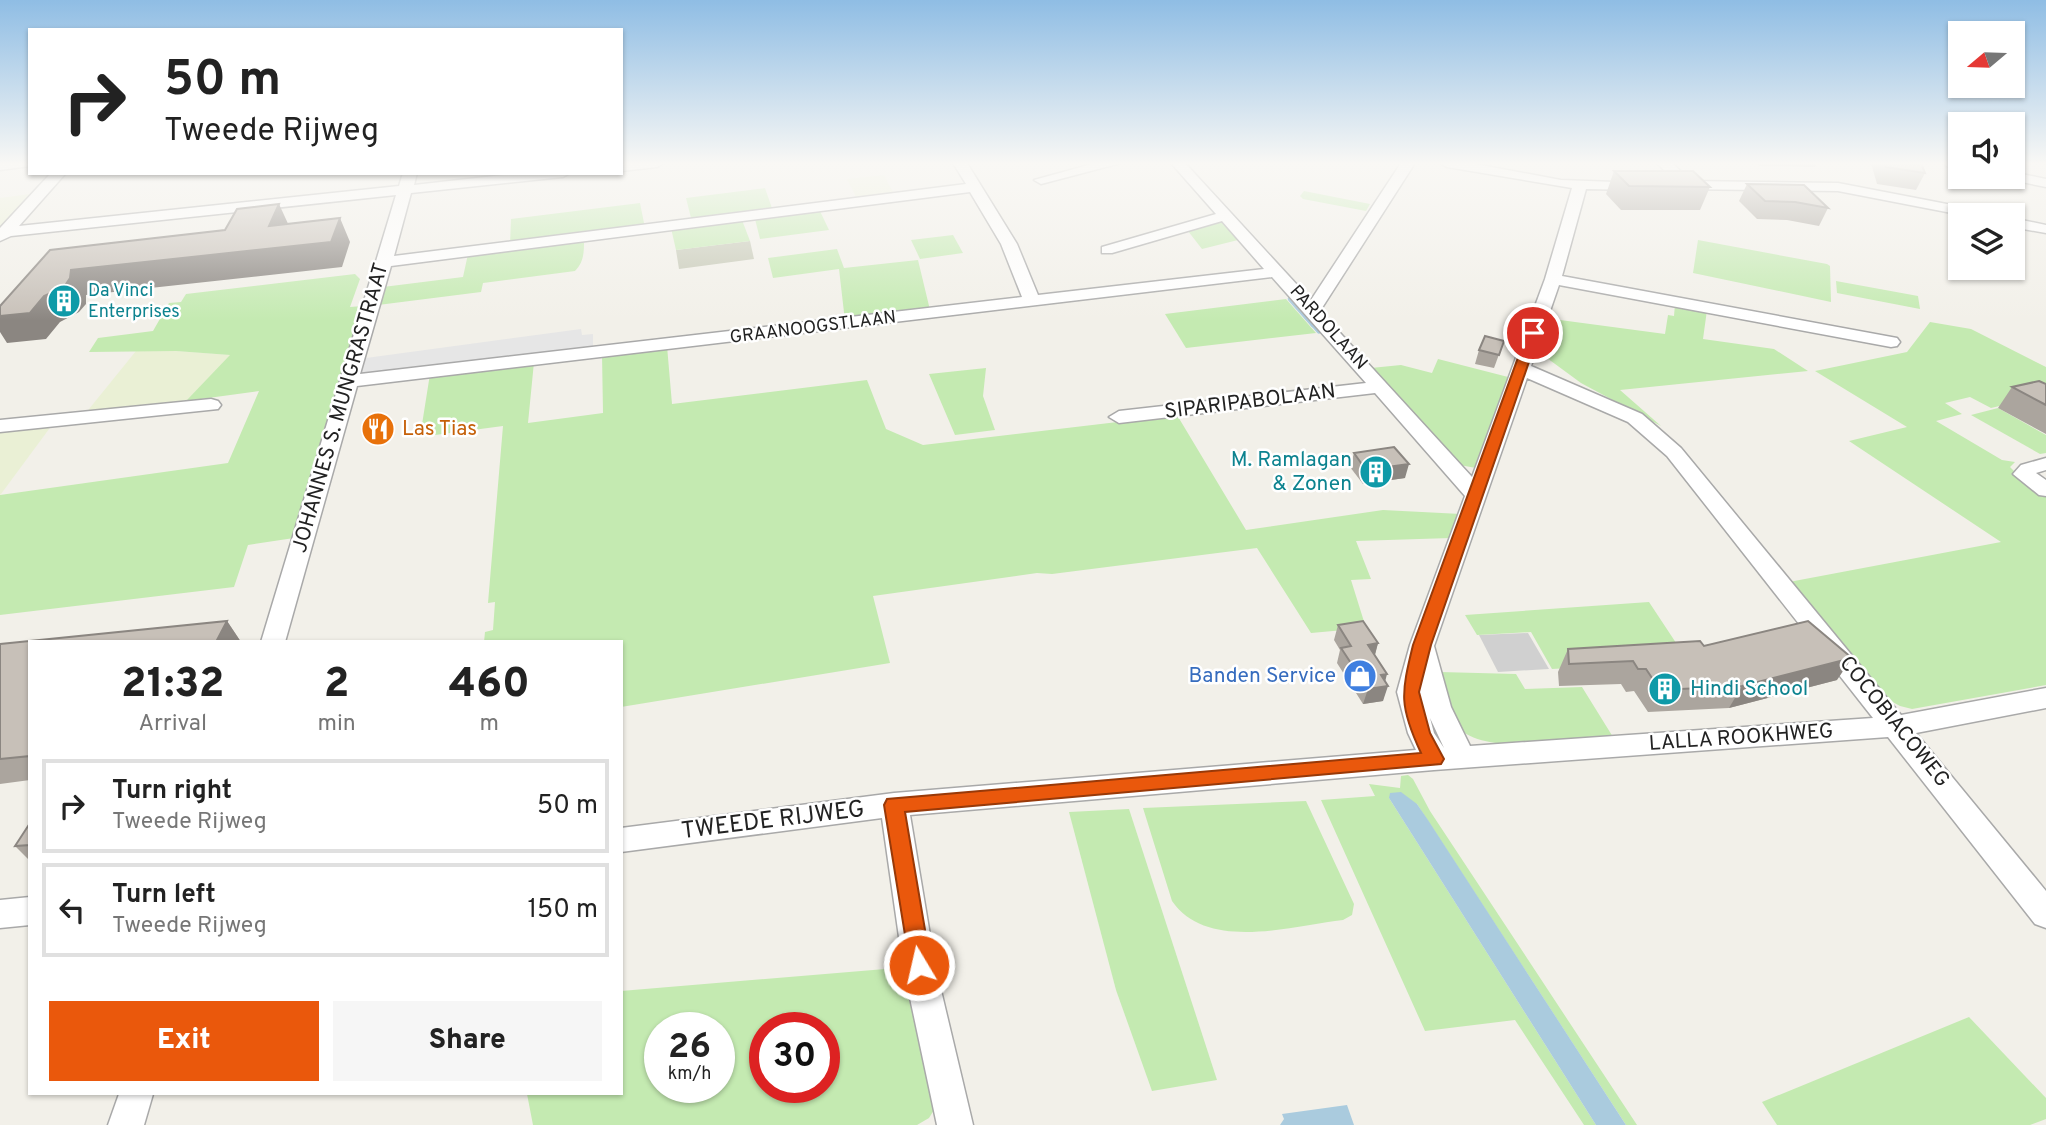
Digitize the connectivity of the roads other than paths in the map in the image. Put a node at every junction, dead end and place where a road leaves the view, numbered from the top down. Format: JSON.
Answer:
{"nodes":[{"id":1,"x":1227,"y":215,"type":"edge"},
{"id":2,"x":20,"y":216,"type":"edge"},
{"id":3,"x":151,"y":216,"type":"edge"},
{"id":4,"x":398,"y":216,"type":"edge"},
{"id":5,"x":750,"y":216,"type":"edge"},
{"id":6,"x":991,"y":216,"type":"edge"},
{"id":7,"x":1225,"y":216,"type":"edge"},
{"id":8,"x":1374,"y":216,"type":"edge"},
{"id":9,"x":1571,"y":216,"type":"edge"},
{"id":10,"x":2025,"y":225,"type":"edge"},
{"id":11,"x":2046,"y":229,"type":"edge"},
{"id":12,"x":2,"y":235,"type":"edge"},
{"id":13,"x":1107,"y":250,"type":"dead end"},
{"id":14,"x":383,"y":262,"type":"junction"},
{"id":15,"x":1277,"y":272,"type":"junction"},
{"id":16,"x":1553,"y":279,"type":"junction"},
{"id":17,"x":1032,"y":301,"type":"junction"},
{"id":18,"x":1312,"y":311,"type":"junction"},
{"id":19,"x":1891,"y":342,"type":"dead end"},
{"id":20,"x":1524,"y":360,"type":"junction"},
{"id":21,"x":349,"y":381,"type":"junction"},
{"id":22,"x":1381,"y":387,"type":"junction"},
{"id":23,"x":211,"y":405,"type":"dead end"},
{"id":24,"x":1119,"y":417,"type":"dead end"},
{"id":25,"x":0,"y":426,"type":"edge"},
{"id":26,"x":2046,"y":464,"type":"edge"},
{"id":27,"x":2046,"y":490,"type":"edge"},
{"id":28,"x":1476,"y":495,"type":"junction"},
{"id":29,"x":274,"y":640,"type":"edge"},
{"id":30,"x":1422,"y":645,"type":"junction"},
{"id":31,"x":2046,"y":698,"type":"edge"},
{"id":32,"x":1898,"y":726,"type":"junction"},
{"id":33,"x":1462,"y":757,"type":"junction"},
{"id":34,"x":1434,"y":759,"type":"junction"},
{"id":35,"x":894,"y":805,"type":"junction"},
{"id":36,"x":623,"y":840,"type":"edge"},
{"id":37,"x":28,"y":911,"type":"edge"},
{"id":38,"x":0,"y":914,"type":"edge"},
{"id":39,"x":2046,"y":914,"type":"edge"},
{"id":40,"x":136,"y":1095,"type":"edge"},
{"id":41,"x":126,"y":1125,"type":"edge"},
{"id":42,"x":955,"y":1125,"type":"edge"}],
"edges":[{"from":1,"to":15,"type":"street","name":"PARDOLAAN"},
{"from":2,"to":12,"type":"street"},
{"from":3,"to":12,"type":"street"},
{"from":4,"to":14,"type":"street","name":"JOHANNES S. MUNGRASTRAAT"},
{"from":5,"to":14,"type":"street"},
{"from":6,"to":17,"type":"street"},
{"from":7,"to":13,"type":"street"},
{"from":8,"to":18,"type":"street"},
{"from":9,"to":16,"type":"street"},
{"from":10,"to":11,"type":"street"},
{"from":14,"to":21,"type":"street","name":"JOHANNES S. MUNGRASTRAAT"},
{"from":15,"to":17,"type":"street","name":"GRAANOOGSTLAAN"},
{"from":15,"to":18,"type":"street","name":"PARDOLAAN"},
{"from":16,"to":19,"type":"street"},
{"from":16,"to":20,"type":"street"},
{"from":17,"to":21,"type":"street","name":"GRAANOOGSTLAAN"},
{"from":18,"to":22,"type":"street","name":"PARDOLAAN"},
{"from":20,"to":28,"type":"street"},
{"from":20,"to":32,"type":"street","name":"COCOBIACOWEG"},
{"from":21,"to":29,"type":"street","name":"JOHANNES S. MUNGRASTRAAT"},
{"from":22,"to":24,"type":"street","name":"SIPARIPABOLAAN"},
{"from":22,"to":28,"type":"street","name":"PARDOLAAN"},
{"from":23,"to":25,"type":"street"},
{"from":26,"to":27,"type":"street"},
{"from":28,"to":30,"type":"street"},
{"from":30,"to":33,"type":"street"},
{"from":30,"to":34,"type":"street"},
{"from":31,"to":32,"type":"street","name":"LALLA ROOKHWEG"},
{"from":32,"to":33,"type":"street","name":"LALLA ROOKHWEG"},
{"from":32,"to":39,"type":"street","name":"COCOBIACOWEG"},
{"from":33,"to":34,"type":"street","name":"LALLA ROOKHWEG"},
{"from":34,"to":35,"type":"street","name":"TWEEDE RIJWEG"},
{"from":35,"to":36,"type":"street","name":"TWEEDE RIJWEG"},
{"from":35,"to":42,"type":"street"},
{"from":37,"to":38,"type":"street"},
{"from":40,"to":41,"type":"street"}]}
